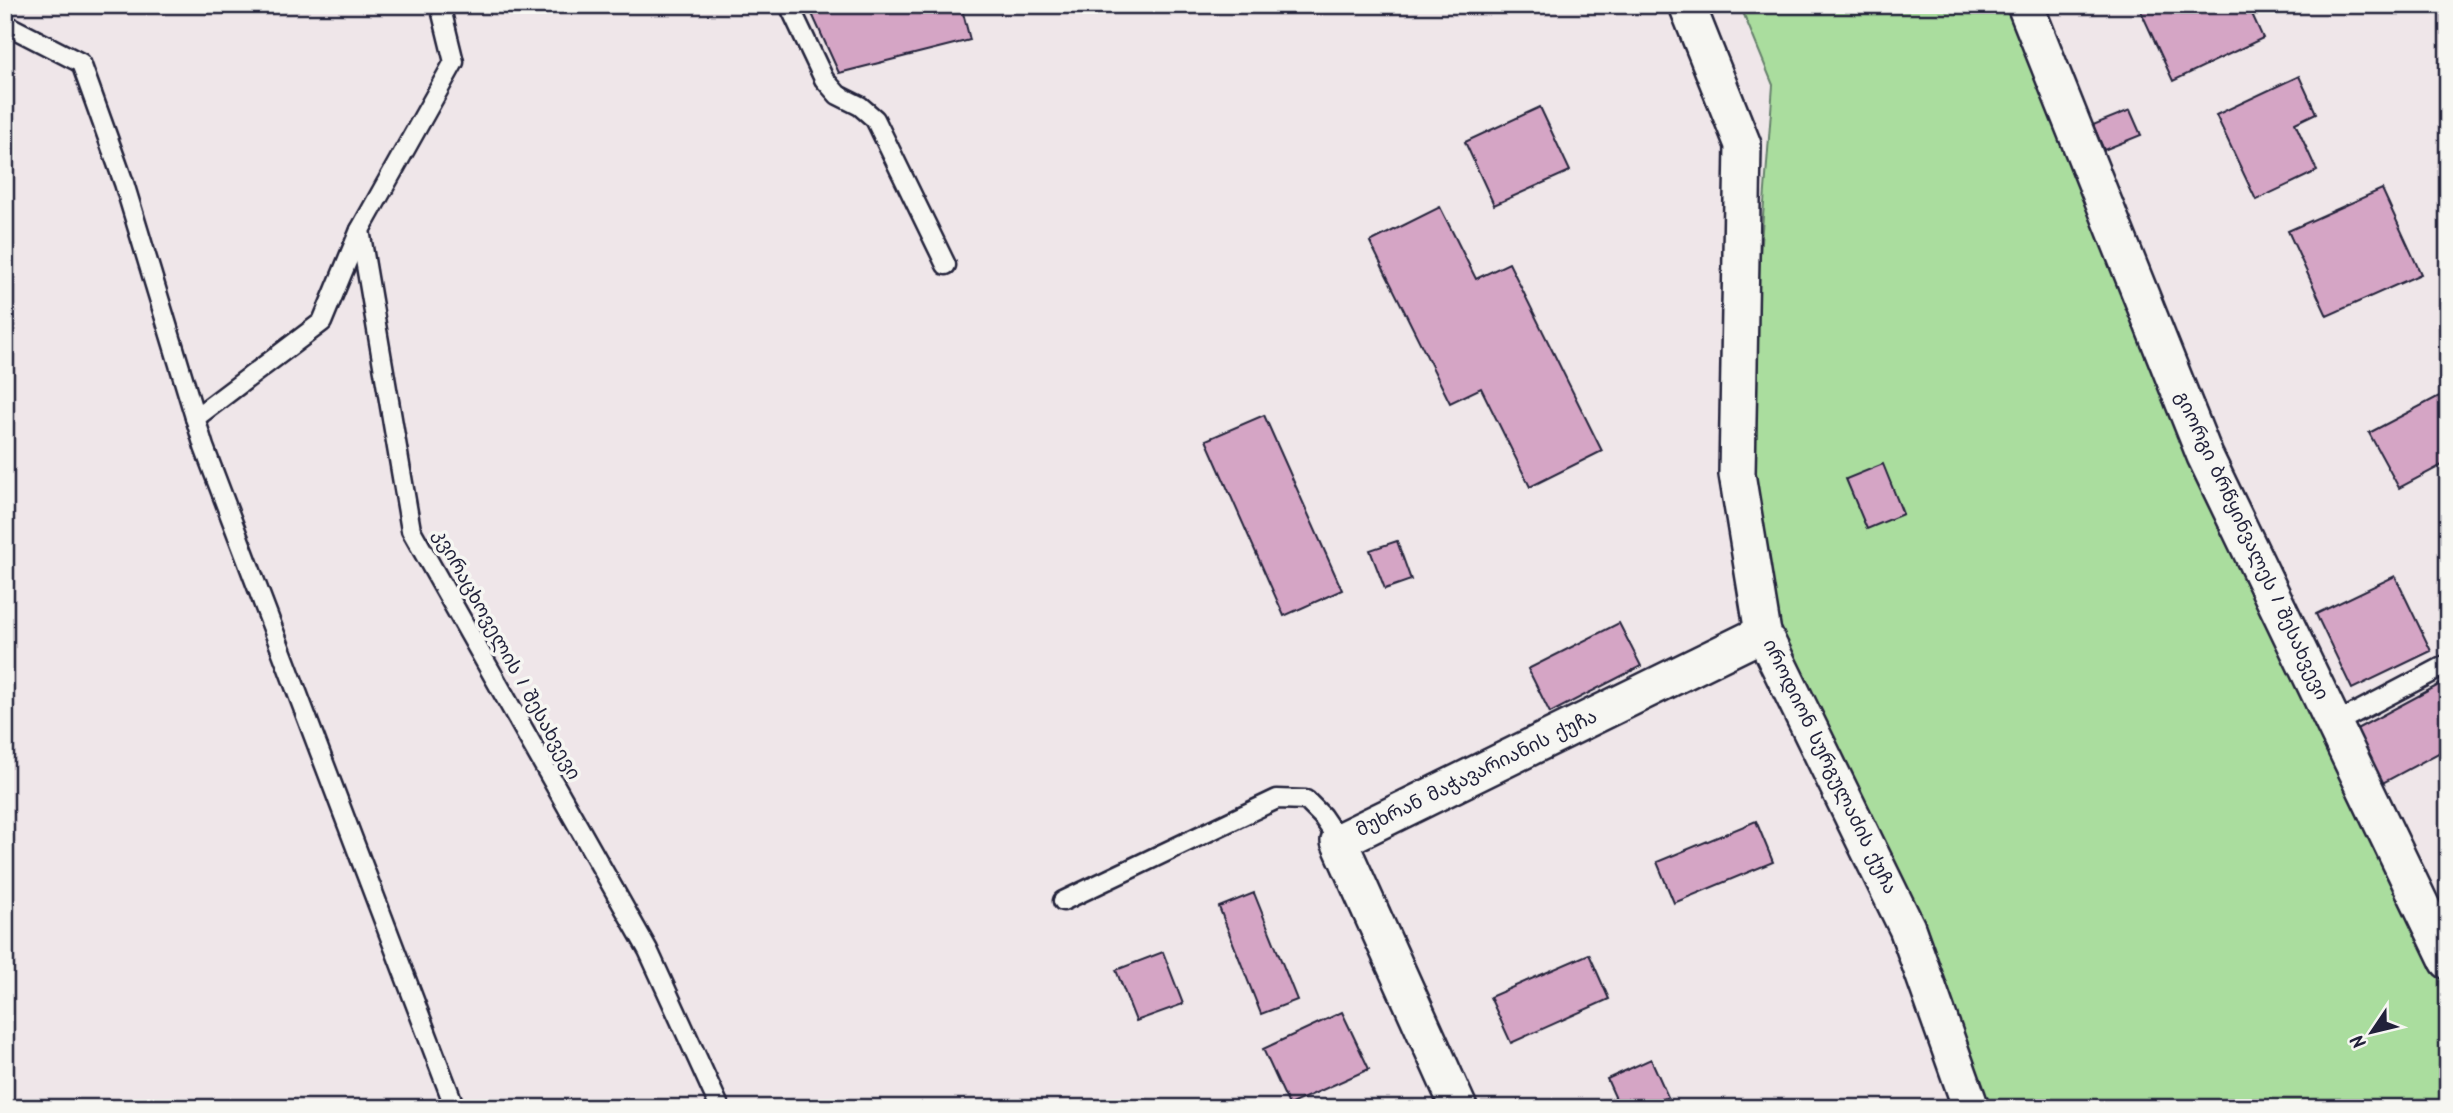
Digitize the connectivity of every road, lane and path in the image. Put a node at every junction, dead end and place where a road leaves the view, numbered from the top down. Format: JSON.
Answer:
{"nodes":[{"id":1,"x":440,"y":5,"type":"edge"},
{"id":2,"x":789,"y":5,"type":"edge"},
{"id":3,"x":1687,"y":5,"type":"edge"},
{"id":4,"x":2025,"y":5,"type":"edge"},
{"id":5,"x":5,"y":24,"type":"edge"},
{"id":6,"x":360,"y":230,"type":"junction"},
{"id":7,"x":946,"y":265,"type":"dead end"},
{"id":8,"x":195,"y":418,"type":"junction"},
{"id":9,"x":1763,"y":633,"type":"junction"},
{"id":10,"x":2448,"y":664,"type":"edge"},
{"id":11,"x":2334,"y":724,"type":"junction"},
{"id":12,"x":1339,"y":841,"type":"junction"},
{"id":13,"x":1062,"y":901,"type":"dead end"},
{"id":14,"x":2448,"y":961,"type":"edge"},
{"id":15,"x":455,"y":1108,"type":"edge"},
{"id":16,"x":720,"y":1108,"type":"edge"},
{"id":17,"x":1459,"y":1108,"type":"edge"},
{"id":18,"x":1970,"y":1108,"type":"edge"}],
"edges":[{"from":1,"to":6,"type":"lane"},
{"from":2,"to":7,"type":"lane"},
{"from":3,"to":9,"type":"street","name":"იროდიონ სურგულაძის ქუჩა"},
{"from":4,"to":11,"type":"street","name":"გიორგი ბრწყინვალეს I შესახვევი"},
{"from":5,"to":8,"type":"lane"},
{"from":6,"to":8,"type":"lane"},
{"from":6,"to":16,"type":"lane","name":"კვირაცხოველის I შესახვევი"},
{"from":8,"to":15,"type":"lane"},
{"from":9,"to":12,"type":"street","name":"მუხრან მაჭავარიანის ქუჩა"},
{"from":9,"to":18,"type":"street","name":"იროდიონ სურგულაძის ქუჩა"},
{"from":10,"to":11,"type":"lane"},
{"from":11,"to":14,"type":"street","name":"გიორგი ბრწყინვალეს I შესახვევი"},
{"from":12,"to":13,"type":"lane"},
{"from":12,"to":17,"type":"street","name":"მუხრან მაჭავარიანის ქუჩა"}]}
